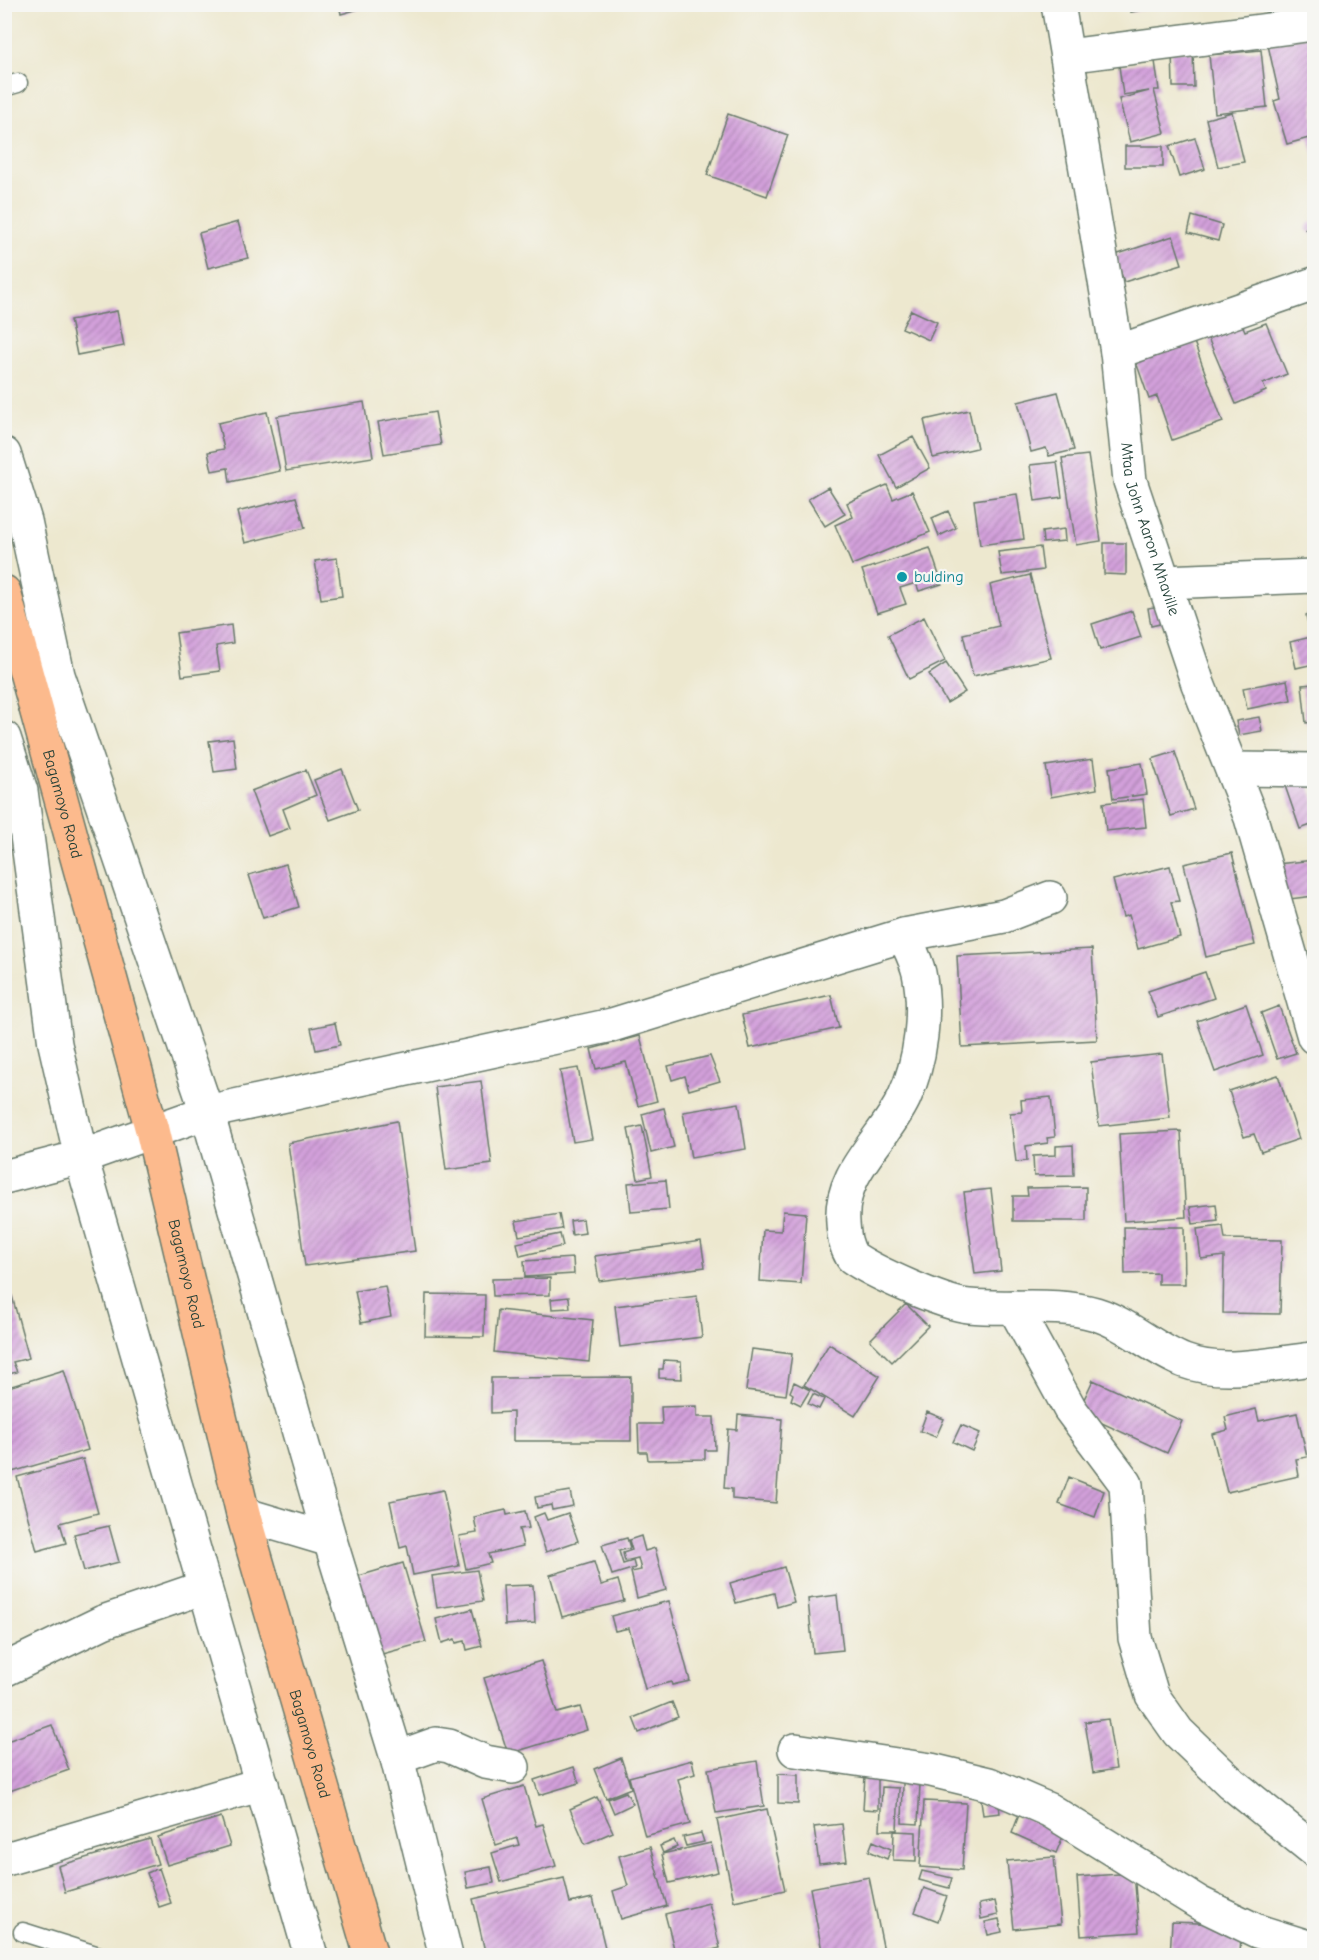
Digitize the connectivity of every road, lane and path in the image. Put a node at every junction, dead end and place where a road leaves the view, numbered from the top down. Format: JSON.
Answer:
{"nodes":[{"id":1,"x":1058,"y":4,"type":"edge"},
{"id":2,"x":1314,"y":24,"type":"edge"},
{"id":3,"x":1067,"y":56,"type":"junction"},
{"id":4,"x":1314,"y":284,"type":"edge"},
{"id":5,"x":1117,"y":352,"type":"junction"},
{"id":6,"x":4,"y":454,"type":"edge"},
{"id":7,"x":1314,"y":576,"type":"edge"},
{"id":8,"x":1164,"y":582,"type":"junction"},
{"id":9,"x":4,"y":592,"type":"edge"},
{"id":10,"x":4,"y":738,"type":"edge"},
{"id":11,"x":1233,"y":769,"type":"junction"},
{"id":12,"x":1314,"y":770,"type":"edge"},
{"id":13,"x":1050,"y":898,"type":"dead end"},
{"id":14,"x":903,"y":935,"type":"junction"},
{"id":15,"x":1314,"y":1037,"type":"edge"},
{"id":16,"x":207,"y":1112,"type":"junction"},
{"id":17,"x":152,"y":1130,"type":"junction"},
{"id":18,"x":81,"y":1157,"type":"junction"},
{"id":19,"x":4,"y":1177,"type":"edge"},
{"id":20,"x":1014,"y":1308,"type":"junction"},
{"id":21,"x":1314,"y":1359,"type":"edge"},
{"id":22,"x":243,"y":1514,"type":"junction"},
{"id":23,"x":330,"y":1540,"type":"junction"},
{"id":24,"x":205,"y":1587,"type":"junction"},
{"id":25,"x":4,"y":1670,"type":"edge"},
{"id":26,"x":795,"y":1750,"type":"dead end"},
{"id":27,"x":396,"y":1758,"type":"junction"},
{"id":28,"x":513,"y":1767,"type":"dead end"},
{"id":29,"x":262,"y":1784,"type":"junction"},
{"id":30,"x":1314,"y":1850,"type":"edge"},
{"id":31,"x":4,"y":1857,"type":"edge"},
{"id":32,"x":23,"y":1932,"type":"dead end"},
{"id":33,"x":1314,"y":1949,"type":"edge"},
{"id":34,"x":99,"y":1956,"type":"edge"},
{"id":35,"x":311,"y":1956,"type":"edge"},
{"id":36,"x":371,"y":1956,"type":"edge"},
{"id":37,"x":446,"y":1956,"type":"edge"}],
"edges":[{"from":1,"to":3,"type":"street","name":"Mtaa John Aaron Mhaville"},
{"from":2,"to":3,"type":"street"},
{"from":3,"to":5,"type":"street","name":"Mtaa John Aaron Mhaville"},
{"from":4,"to":5,"type":"street"},
{"from":5,"to":8,"type":"street","name":"Mtaa John Aaron Mhaville"},
{"from":6,"to":16,"type":"street"},
{"from":7,"to":8,"type":"street"},
{"from":8,"to":11,"type":"street","name":"Mtaa John Aaron Mhaville"},
{"from":9,"to":17,"type":"highway","name":"Bagamoyo Road"},
{"from":10,"to":18,"type":"street"},
{"from":11,"to":12,"type":"street"},
{"from":11,"to":15,"type":"street","name":"Mtaa John Aaron Mhaville"},
{"from":13,"to":14,"type":"street"},
{"from":14,"to":16,"type":"street"},
{"from":14,"to":20,"type":"street"},
{"from":16,"to":17,"type":"street"},
{"from":16,"to":23,"type":"street"},
{"from":17,"to":18,"type":"street"},
{"from":17,"to":22,"type":"highway","name":"Bagamoyo Road"},
{"from":18,"to":19,"type":"street"},
{"from":18,"to":24,"type":"street"},
{"from":20,"to":21,"type":"street"},
{"from":20,"to":30,"type":"street"},
{"from":22,"to":23,"type":"street"},
{"from":22,"to":36,"type":"highway","name":"Bagamoyo Road"},
{"from":23,"to":27,"type":"street"},
{"from":24,"to":25,"type":"street"},
{"from":24,"to":29,"type":"street"},
{"from":26,"to":33,"type":"street"},
{"from":27,"to":28,"type":"street"},
{"from":27,"to":37,"type":"street"},
{"from":29,"to":31,"type":"street"},
{"from":29,"to":35,"type":"street"},
{"from":32,"to":34,"type":"lane"}]}
